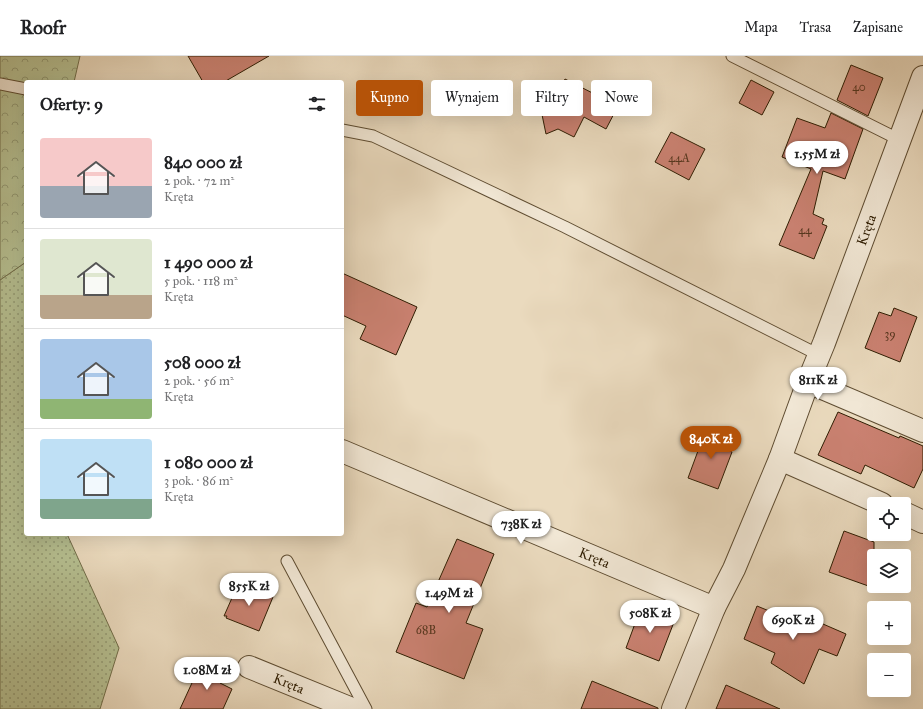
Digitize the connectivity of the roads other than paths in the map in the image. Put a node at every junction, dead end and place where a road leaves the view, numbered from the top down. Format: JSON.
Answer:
{"nodes":[{"id":1,"x":732,"y":56,"type":"edge"},
{"id":2,"x":923,"y":78,"type":"edge"},
{"id":3,"x":0,"y":84,"type":"edge"},
{"id":4,"x":24,"y":89,"type":"edge"},
{"id":5,"x":344,"y":130,"type":"edge"},
{"id":6,"x":900,"y":140,"type":"junction"},
{"id":7,"x":819,"y":355,"type":"junction"},
{"id":8,"x":808,"y":382,"type":"junction"},
{"id":9,"x":923,"y":431,"type":"edge"},
{"id":10,"x":344,"y":452,"type":"edge"},
{"id":11,"x":780,"y":459,"type":"junction"},
{"id":12,"x":867,"y":497,"type":"edge"},
{"id":13,"x":911,"y":517,"type":"edge"},
{"id":14,"x":923,"y":522,"type":"edge"},
{"id":15,"x":287,"y":561,"type":"dead end"},
{"id":16,"x":714,"y":608,"type":"junction"},
{"id":17,"x":249,"y":667,"type":"dead end"},
{"id":18,"x":352,"y":709,"type":"edge"},
{"id":19,"x":366,"y":709,"type":"edge"},
{"id":20,"x":673,"y":709,"type":"edge"}],
"edges":[{"from":1,"to":6,"type":"lane"},
{"from":2,"to":6,"type":"street","name":"Kręta"},
{"from":3,"to":4,"type":"lane"},
{"from":5,"to":7,"type":"lane"},
{"from":6,"to":7,"type":"street","name":"Kręta"},
{"from":7,"to":8,"type":"street","name":"Kręta"},
{"from":8,"to":9,"type":"street"},
{"from":8,"to":11,"type":"street","name":"Kręta"},
{"from":10,"to":16,"type":"street","name":"Kręta"},
{"from":11,"to":12,"type":"street"},
{"from":11,"to":16,"type":"street","name":"Kręta"},
{"from":13,"to":14,"type":"street"},
{"from":15,"to":19,"type":"lane"},
{"from":16,"to":20,"type":"street","name":"Kręta"},
{"from":17,"to":18,"type":"street","name":"Kręta"}]}
